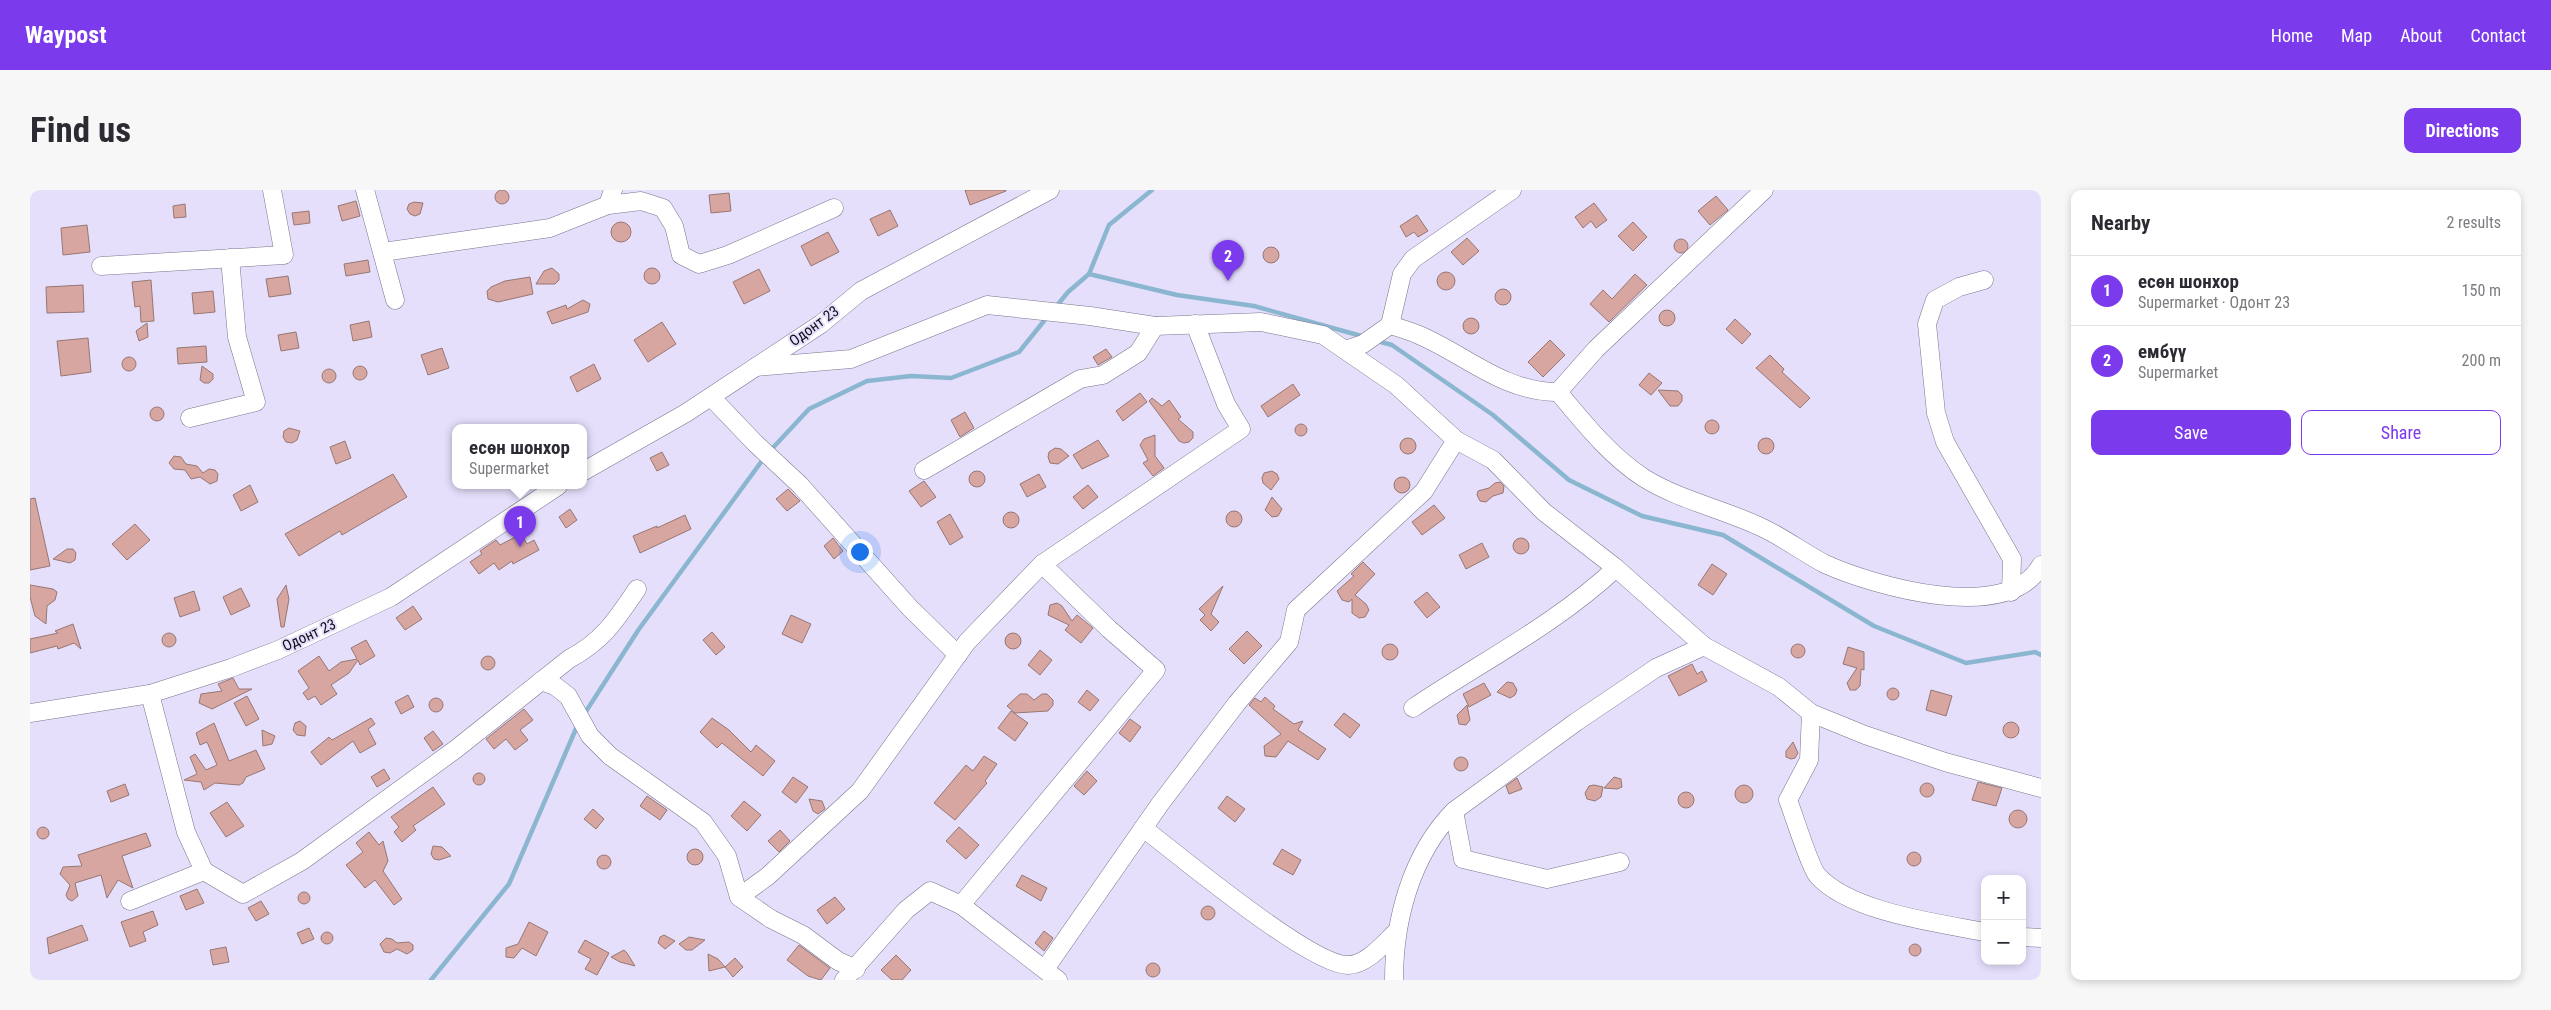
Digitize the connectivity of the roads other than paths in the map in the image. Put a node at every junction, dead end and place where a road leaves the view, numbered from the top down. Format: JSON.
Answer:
{"nodes":[{"id":1,"x":272,"y":190,"type":"edge"},
{"id":2,"x":365,"y":190,"type":"edge"},
{"id":3,"x":1050,"y":190,"type":"edge"},
{"id":4,"x":1512,"y":190,"type":"edge"},
{"id":5,"x":1764,"y":190,"type":"edge"},
{"id":6,"x":611,"y":198,"type":"edge"},
{"id":7,"x":834,"y":208,"type":"dead end"},
{"id":8,"x":383,"y":252,"type":"junction"},
{"id":9,"x":230,"y":258,"type":"junction"},
{"id":10,"x":101,"y":266,"type":"dead end"},
{"id":11,"x":1984,"y":280,"type":"dead end"},
{"id":12,"x":395,"y":300,"type":"dead end"},
{"id":13,"x":1195,"y":324,"type":"junction"},
{"id":14,"x":1390,"y":325,"type":"junction"},
{"id":15,"x":1155,"y":326,"type":"junction"},
{"id":16,"x":1345,"y":350,"type":"junction"},
{"id":17,"x":756,"y":367,"type":"junction"},
{"id":18,"x":1558,"y":392,"type":"junction"},
{"id":19,"x":711,"y":397,"type":"junction"},
{"id":20,"x":190,"y":418,"type":"dead end"},
{"id":21,"x":1456,"y":440,"type":"junction"},
{"id":22,"x":587,"y":469,"type":"edge"},
{"id":23,"x":924,"y":470,"type":"dead end"},
{"id":24,"x":553,"y":489,"type":"edge"},
{"id":25,"x":1042,"y":564,"type":"junction"},
{"id":26,"x":2041,"y":565,"type":"edge"},
{"id":27,"x":1616,"y":568,"type":"junction"},
{"id":28,"x":637,"y":589,"type":"dead end"},
{"id":29,"x":2011,"y":592,"type":"junction"},
{"id":30,"x":1704,"y":646,"type":"junction"},
{"id":31,"x":958,"y":655,"type":"junction"},
{"id":32,"x":541,"y":681,"type":"junction"},
{"id":33,"x":150,"y":694,"type":"junction"},
{"id":34,"x":1413,"y":708,"type":"dead end"},
{"id":35,"x":30,"y":713,"type":"edge"},
{"id":36,"x":1811,"y":713,"type":"junction"},
{"id":37,"x":2041,"y":788,"type":"edge"},
{"id":38,"x":1454,"y":811,"type":"junction"},
{"id":39,"x":1143,"y":828,"type":"junction"},
{"id":40,"x":1620,"y":862,"type":"dead end"},
{"id":41,"x":204,"y":871,"type":"junction"},
{"id":42,"x":739,"y":896,"type":"junction"},
{"id":43,"x":130,"y":901,"type":"dead end"},
{"id":44,"x":961,"y":905,"type":"junction"},
{"id":45,"x":1397,"y":931,"type":"junction"},
{"id":46,"x":1981,"y":931,"type":"edge"},
{"id":47,"x":2026,"y":937,"type":"edge"},
{"id":48,"x":2041,"y":938,"type":"edge"},
{"id":49,"x":850,"y":974,"type":"edge"},
{"id":50,"x":1052,"y":975,"type":"edge"},
{"id":51,"x":1394,"y":980,"type":"edge"}],
"edges":[{"from":1,"to":9,"type":"street"},
{"from":2,"to":8,"type":"street"},
{"from":3,"to":17,"type":"street","name":"Одонт 23"},
{"from":4,"to":14,"type":"street"},
{"from":5,"to":18,"type":"street"},
{"from":6,"to":7,"type":"street"},
{"from":6,"to":8,"type":"street"},
{"from":8,"to":12,"type":"street"},
{"from":9,"to":10,"type":"street"},
{"from":9,"to":20,"type":"street"},
{"from":11,"to":29,"type":"street"},
{"from":13,"to":15,"type":"street"},
{"from":13,"to":16,"type":"street"},
{"from":13,"to":25,"type":"street"},
{"from":14,"to":16,"type":"street"},
{"from":14,"to":18,"type":"street"},
{"from":15,"to":17,"type":"street"},
{"from":15,"to":23,"type":"street"},
{"from":16,"to":21,"type":"street"},
{"from":17,"to":19,"type":"street","name":"Одонт 23"},
{"from":18,"to":29,"type":"street"},
{"from":19,"to":22,"type":"street","name":"Одонт 23"},
{"from":19,"to":31,"type":"street"},
{"from":21,"to":27,"type":"street"},
{"from":21,"to":39,"type":"street"},
{"from":24,"to":33,"type":"street","name":"Одонт 23"},
{"from":25,"to":31,"type":"street"},
{"from":25,"to":44,"type":"street"},
{"from":26,"to":29,"type":"street"},
{"from":27,"to":30,"type":"street"},
{"from":27,"to":34,"type":"street"},
{"from":28,"to":32,"type":"street"},
{"from":30,"to":36,"type":"street"},
{"from":30,"to":38,"type":"street"},
{"from":31,"to":42,"type":"street"},
{"from":32,"to":41,"type":"street"},
{"from":32,"to":42,"type":"street"},
{"from":33,"to":35,"type":"street","name":"Одонт 23"},
{"from":33,"to":41,"type":"street"},
{"from":36,"to":37,"type":"street"},
{"from":36,"to":46,"type":"street"},
{"from":38,"to":40,"type":"street"},
{"from":38,"to":45,"type":"street"},
{"from":39,"to":45,"type":"street"},
{"from":39,"to":50,"type":"street"},
{"from":41,"to":43,"type":"street"},
{"from":42,"to":49,"type":"street"},
{"from":44,"to":49,"type":"street"},
{"from":44,"to":50,"type":"street"},
{"from":45,"to":51,"type":"street"},
{"from":47,"to":48,"type":"street"}]}
